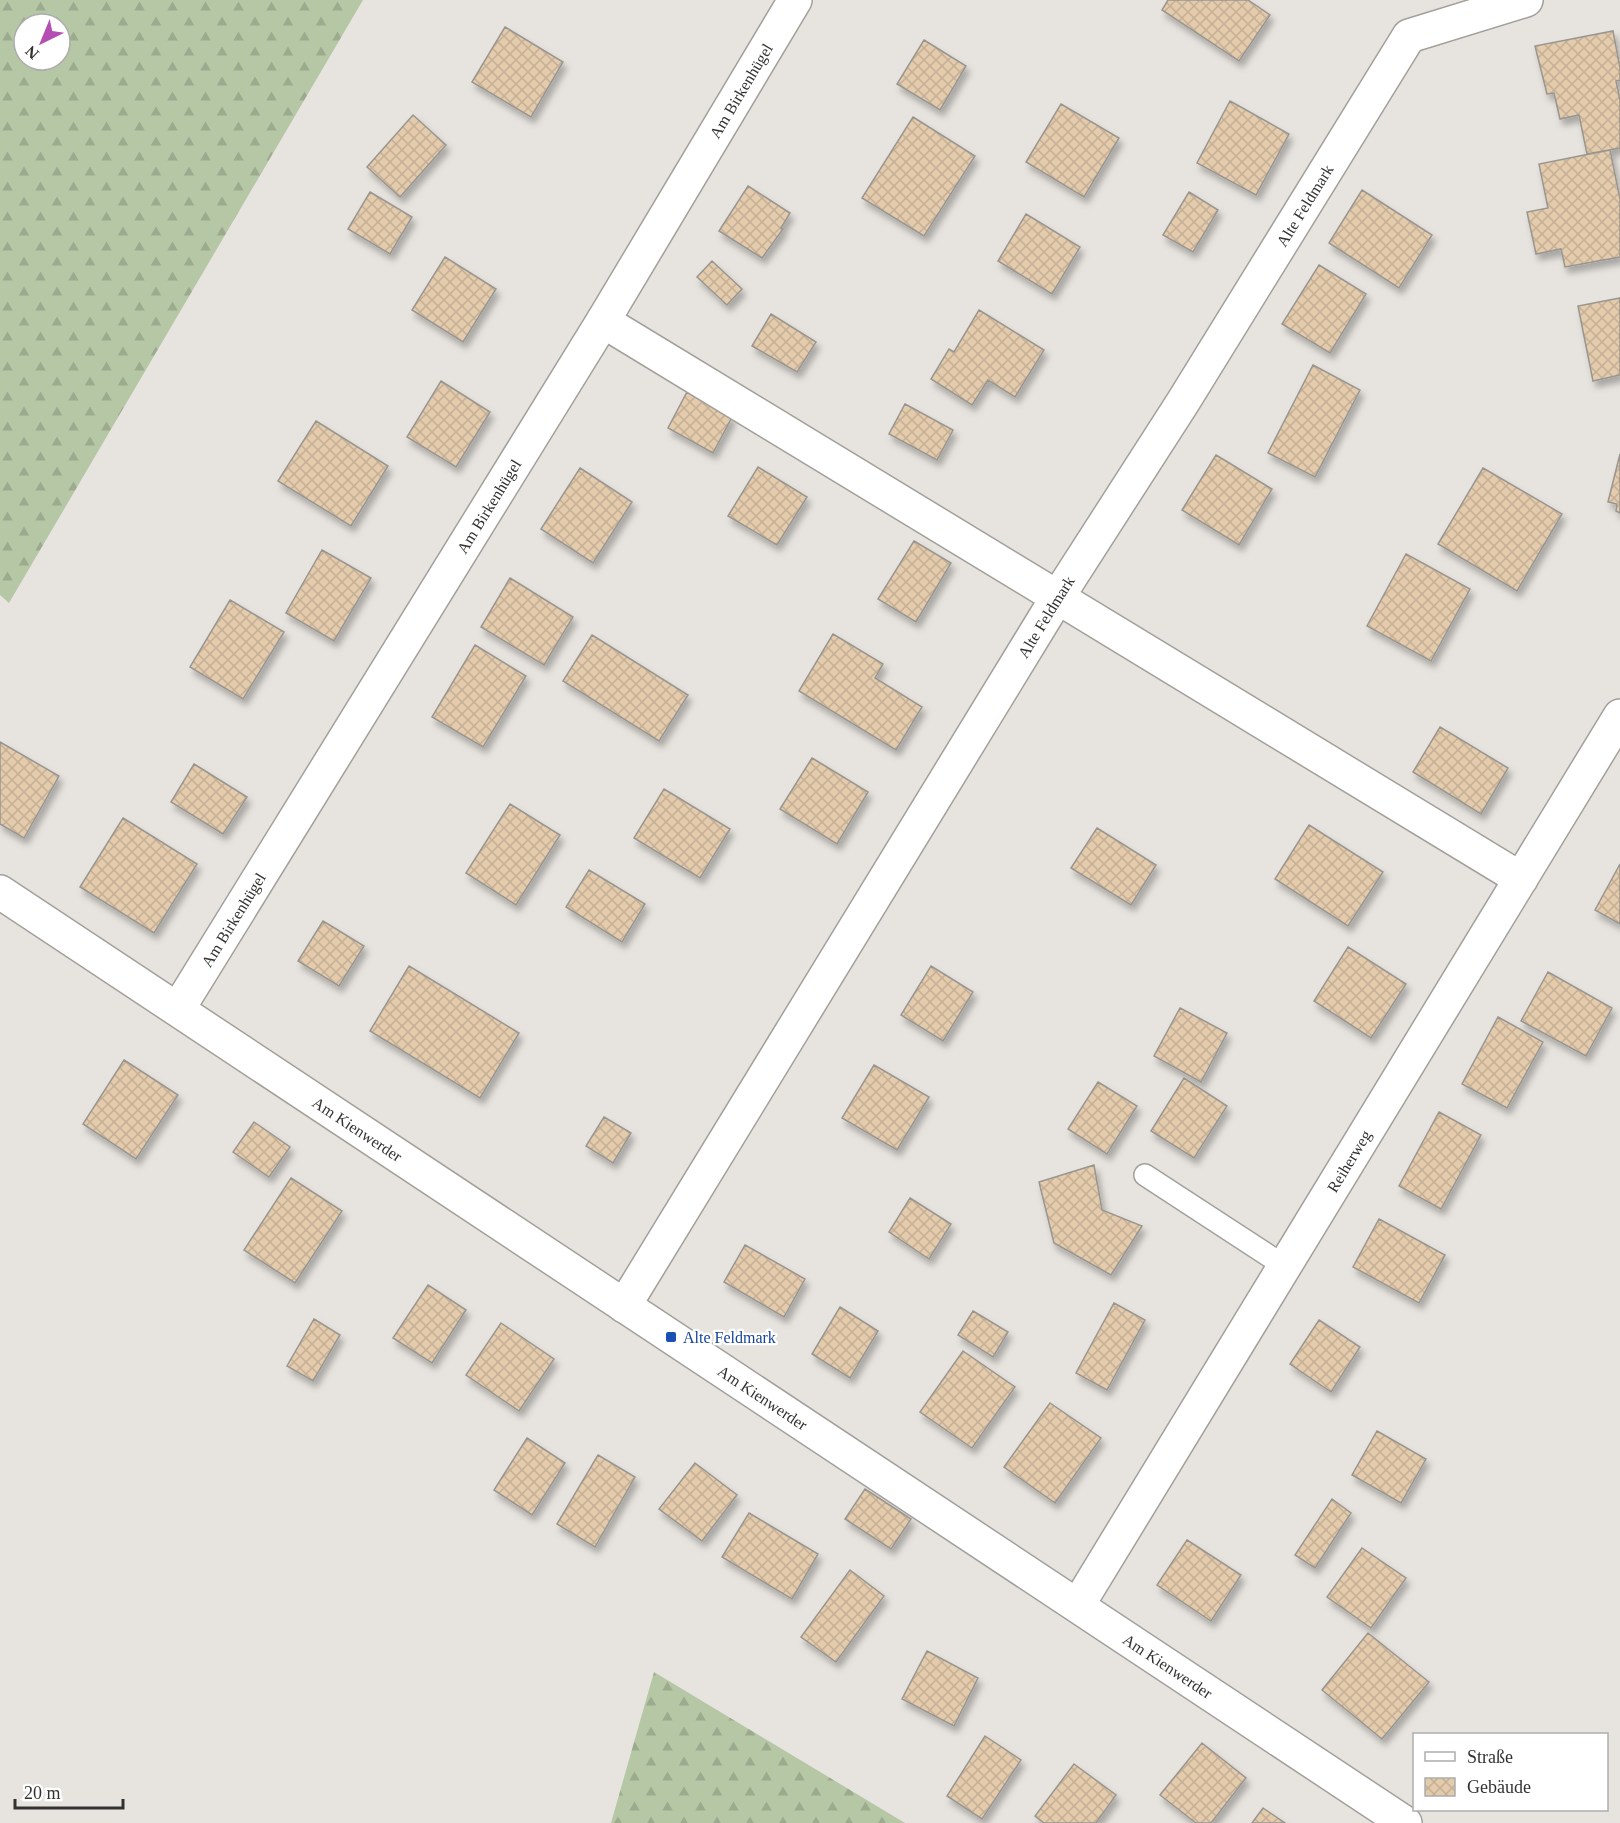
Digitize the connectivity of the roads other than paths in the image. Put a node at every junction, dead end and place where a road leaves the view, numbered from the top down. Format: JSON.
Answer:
{"nodes":[{"id":1,"x":795,"y":0,"type":"edge"},
{"id":2,"x":1526,"y":0,"type":"edge"},
{"id":3,"x":616,"y":329,"type":"junction"},
{"id":4,"x":1057,"y":598,"type":"junction"},
{"id":5,"x":1620,"y":716,"type":"edge"},
{"id":6,"x":1521,"y":879,"type":"junction"},
{"id":7,"x":0,"y":892,"type":"edge"},
{"id":8,"x":178,"y":1009,"type":"junction"},
{"id":9,"x":1145,"y":1175,"type":"dead end"},
{"id":10,"x":1286,"y":1267,"type":"junction"},
{"id":11,"x":624,"y":1306,"type":"junction"},
{"id":12,"x":1078,"y":1605,"type":"junction"},
{"id":13,"x":1405,"y":1823,"type":"edge"}],
"edges":[{"from":1,"to":3,"type":"street","name":"Am Birkenhügel"},
{"from":2,"to":4,"type":"street","name":"Alte Feldmark"},
{"from":3,"to":4,"type":"street"},
{"from":3,"to":8,"type":"street","name":"Am Birkenhügel"},
{"from":4,"to":6,"type":"street"},
{"from":4,"to":11,"type":"street","name":"Alte Feldmark"},
{"from":5,"to":6,"type":"street","name":"Reiherweg"},
{"from":6,"to":10,"type":"street","name":"Reiherweg"},
{"from":7,"to":8,"type":"street","name":"Am Kienwerder"},
{"from":8,"to":11,"type":"street","name":"Am Kienwerder"},
{"from":9,"to":10,"type":"lane"},
{"from":10,"to":12,"type":"street","name":"Reiherweg"},
{"from":11,"to":12,"type":"street","name":"Am Kienwerder"},
{"from":12,"to":13,"type":"street","name":"Am Kienwerder"}]}
